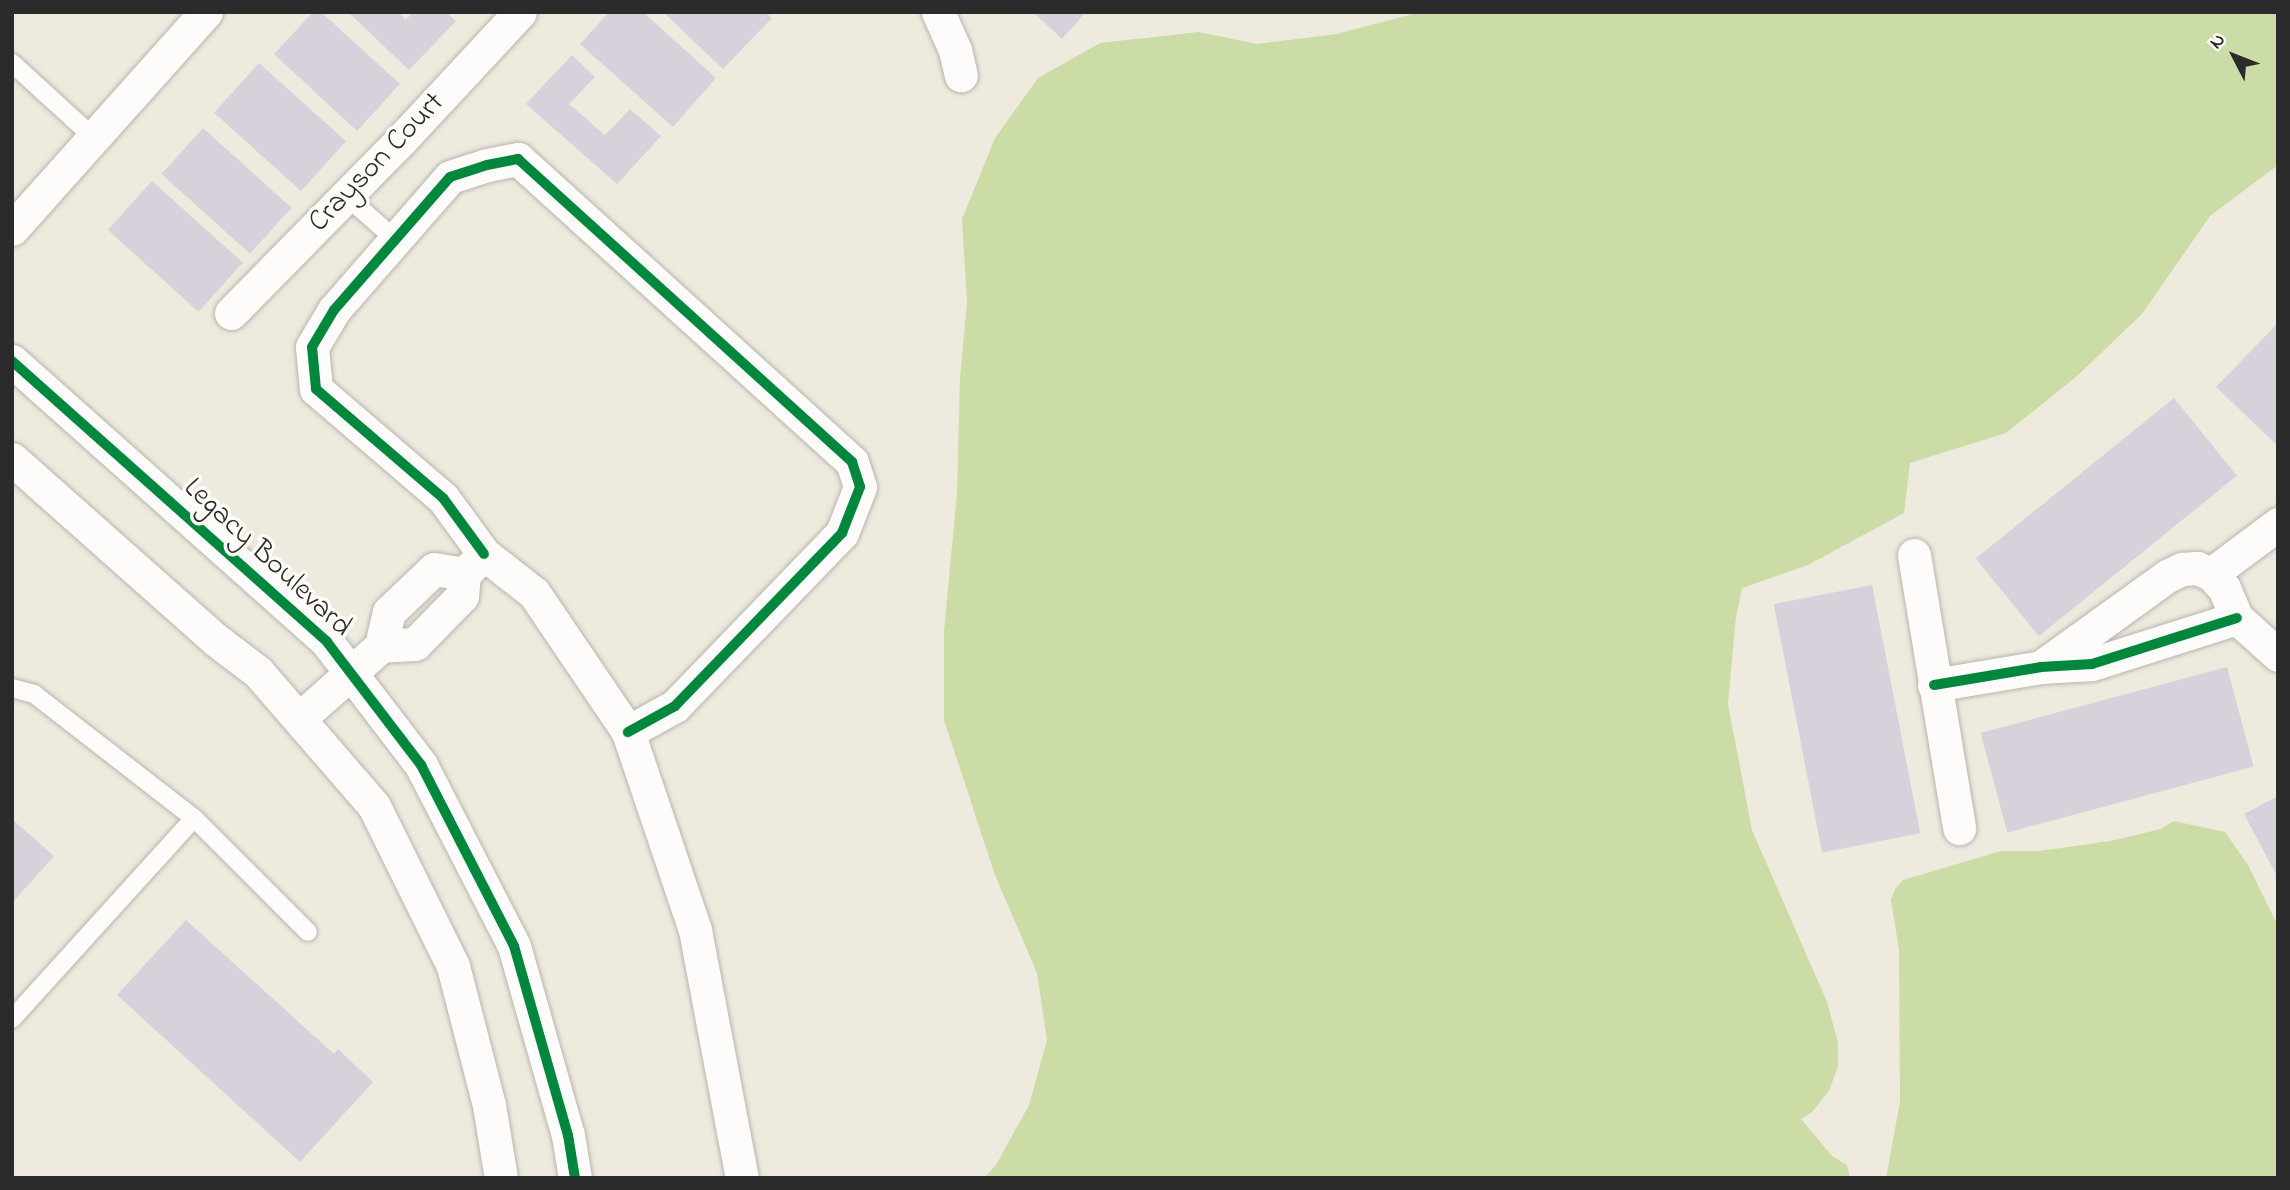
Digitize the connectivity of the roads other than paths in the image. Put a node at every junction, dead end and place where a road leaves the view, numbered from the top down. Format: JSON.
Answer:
{"nodes":[{"id":1,"x":206,"y":12,"type":"edge"},
{"id":2,"x":520,"y":12,"type":"edge"},
{"id":3,"x":938,"y":12,"type":"edge"},
{"id":4,"x":12,"y":62,"type":"edge"},
{"id":5,"x":961,"y":75,"type":"dead end"},
{"id":6,"x":94,"y":138,"type":"junction"},
{"id":7,"x":346,"y":196,"type":"junction"},
{"id":8,"x":12,"y":229,"type":"edge"},
{"id":9,"x":396,"y":240,"type":"junction"},
{"id":10,"x":232,"y":313,"type":"dead end"},
{"id":11,"x":12,"y":361,"type":"edge"},
{"id":12,"x":12,"y":459,"type":"edge"},
{"id":13,"x":2278,"y":524,"type":"edge"},
{"id":14,"x":1914,"y":555,"type":"dead end"},
{"id":15,"x":474,"y":564,"type":"junction"},
{"id":16,"x":2211,"y":574,"type":"junction"},
{"id":17,"x":2237,"y":618,"type":"junction"},
{"id":18,"x":2278,"y":655,"type":"edge"},
{"id":19,"x":2042,"y":667,"type":"junction"},
{"id":20,"x":351,"y":673,"type":"junction"},
{"id":21,"x":1934,"y":685,"type":"junction"},
{"id":22,"x":12,"y":688,"type":"edge"},
{"id":23,"x":299,"y":719,"type":"junction"},
{"id":24,"x":628,"y":732,"type":"junction"},
{"id":25,"x":194,"y":818,"type":"junction"},
{"id":26,"x":1958,"y":828,"type":"dead end"},
{"id":27,"x":308,"y":932,"type":"dead end"},
{"id":28,"x":12,"y":1019,"type":"edge"},
{"id":29,"x":501,"y":1178,"type":"edge"},
{"id":30,"x":575,"y":1178,"type":"edge"},
{"id":31,"x":742,"y":1178,"type":"edge"}],
"edges":[{"from":1,"to":6,"type":"street"},
{"from":2,"to":7,"type":"street","name":"Crayson Court"},
{"from":3,"to":5,"type":"street"},
{"from":4,"to":6,"type":"lane"},
{"from":6,"to":8,"type":"street"},
{"from":7,"to":9,"type":"lane"},
{"from":7,"to":10,"type":"street","name":"Crayson Court"},
{"from":9,"to":15,"type":"street"},
{"from":9,"to":24,"type":"street"},
{"from":11,"to":20,"type":"street","name":"Legacy Boulevard"},
{"from":12,"to":23,"type":"street"},
{"from":13,"to":16,"type":"street"},
{"from":14,"to":21,"type":"street"},
{"from":15,"to":20,"type":"street"},
{"from":15,"to":24,"type":"street"},
{"from":16,"to":17,"type":"street"},
{"from":16,"to":19,"type":"street"},
{"from":17,"to":18,"type":"street"},
{"from":17,"to":19,"type":"street"},
{"from":19,"to":21,"type":"street"},
{"from":20,"to":23,"type":"street"},
{"from":20,"to":30,"type":"street","name":"Legacy Boulevard"},
{"from":21,"to":26,"type":"street"},
{"from":22,"to":25,"type":"lane"},
{"from":23,"to":29,"type":"street"},
{"from":24,"to":31,"type":"street"},
{"from":25,"to":27,"type":"lane"},
{"from":25,"to":28,"type":"lane"}]}
